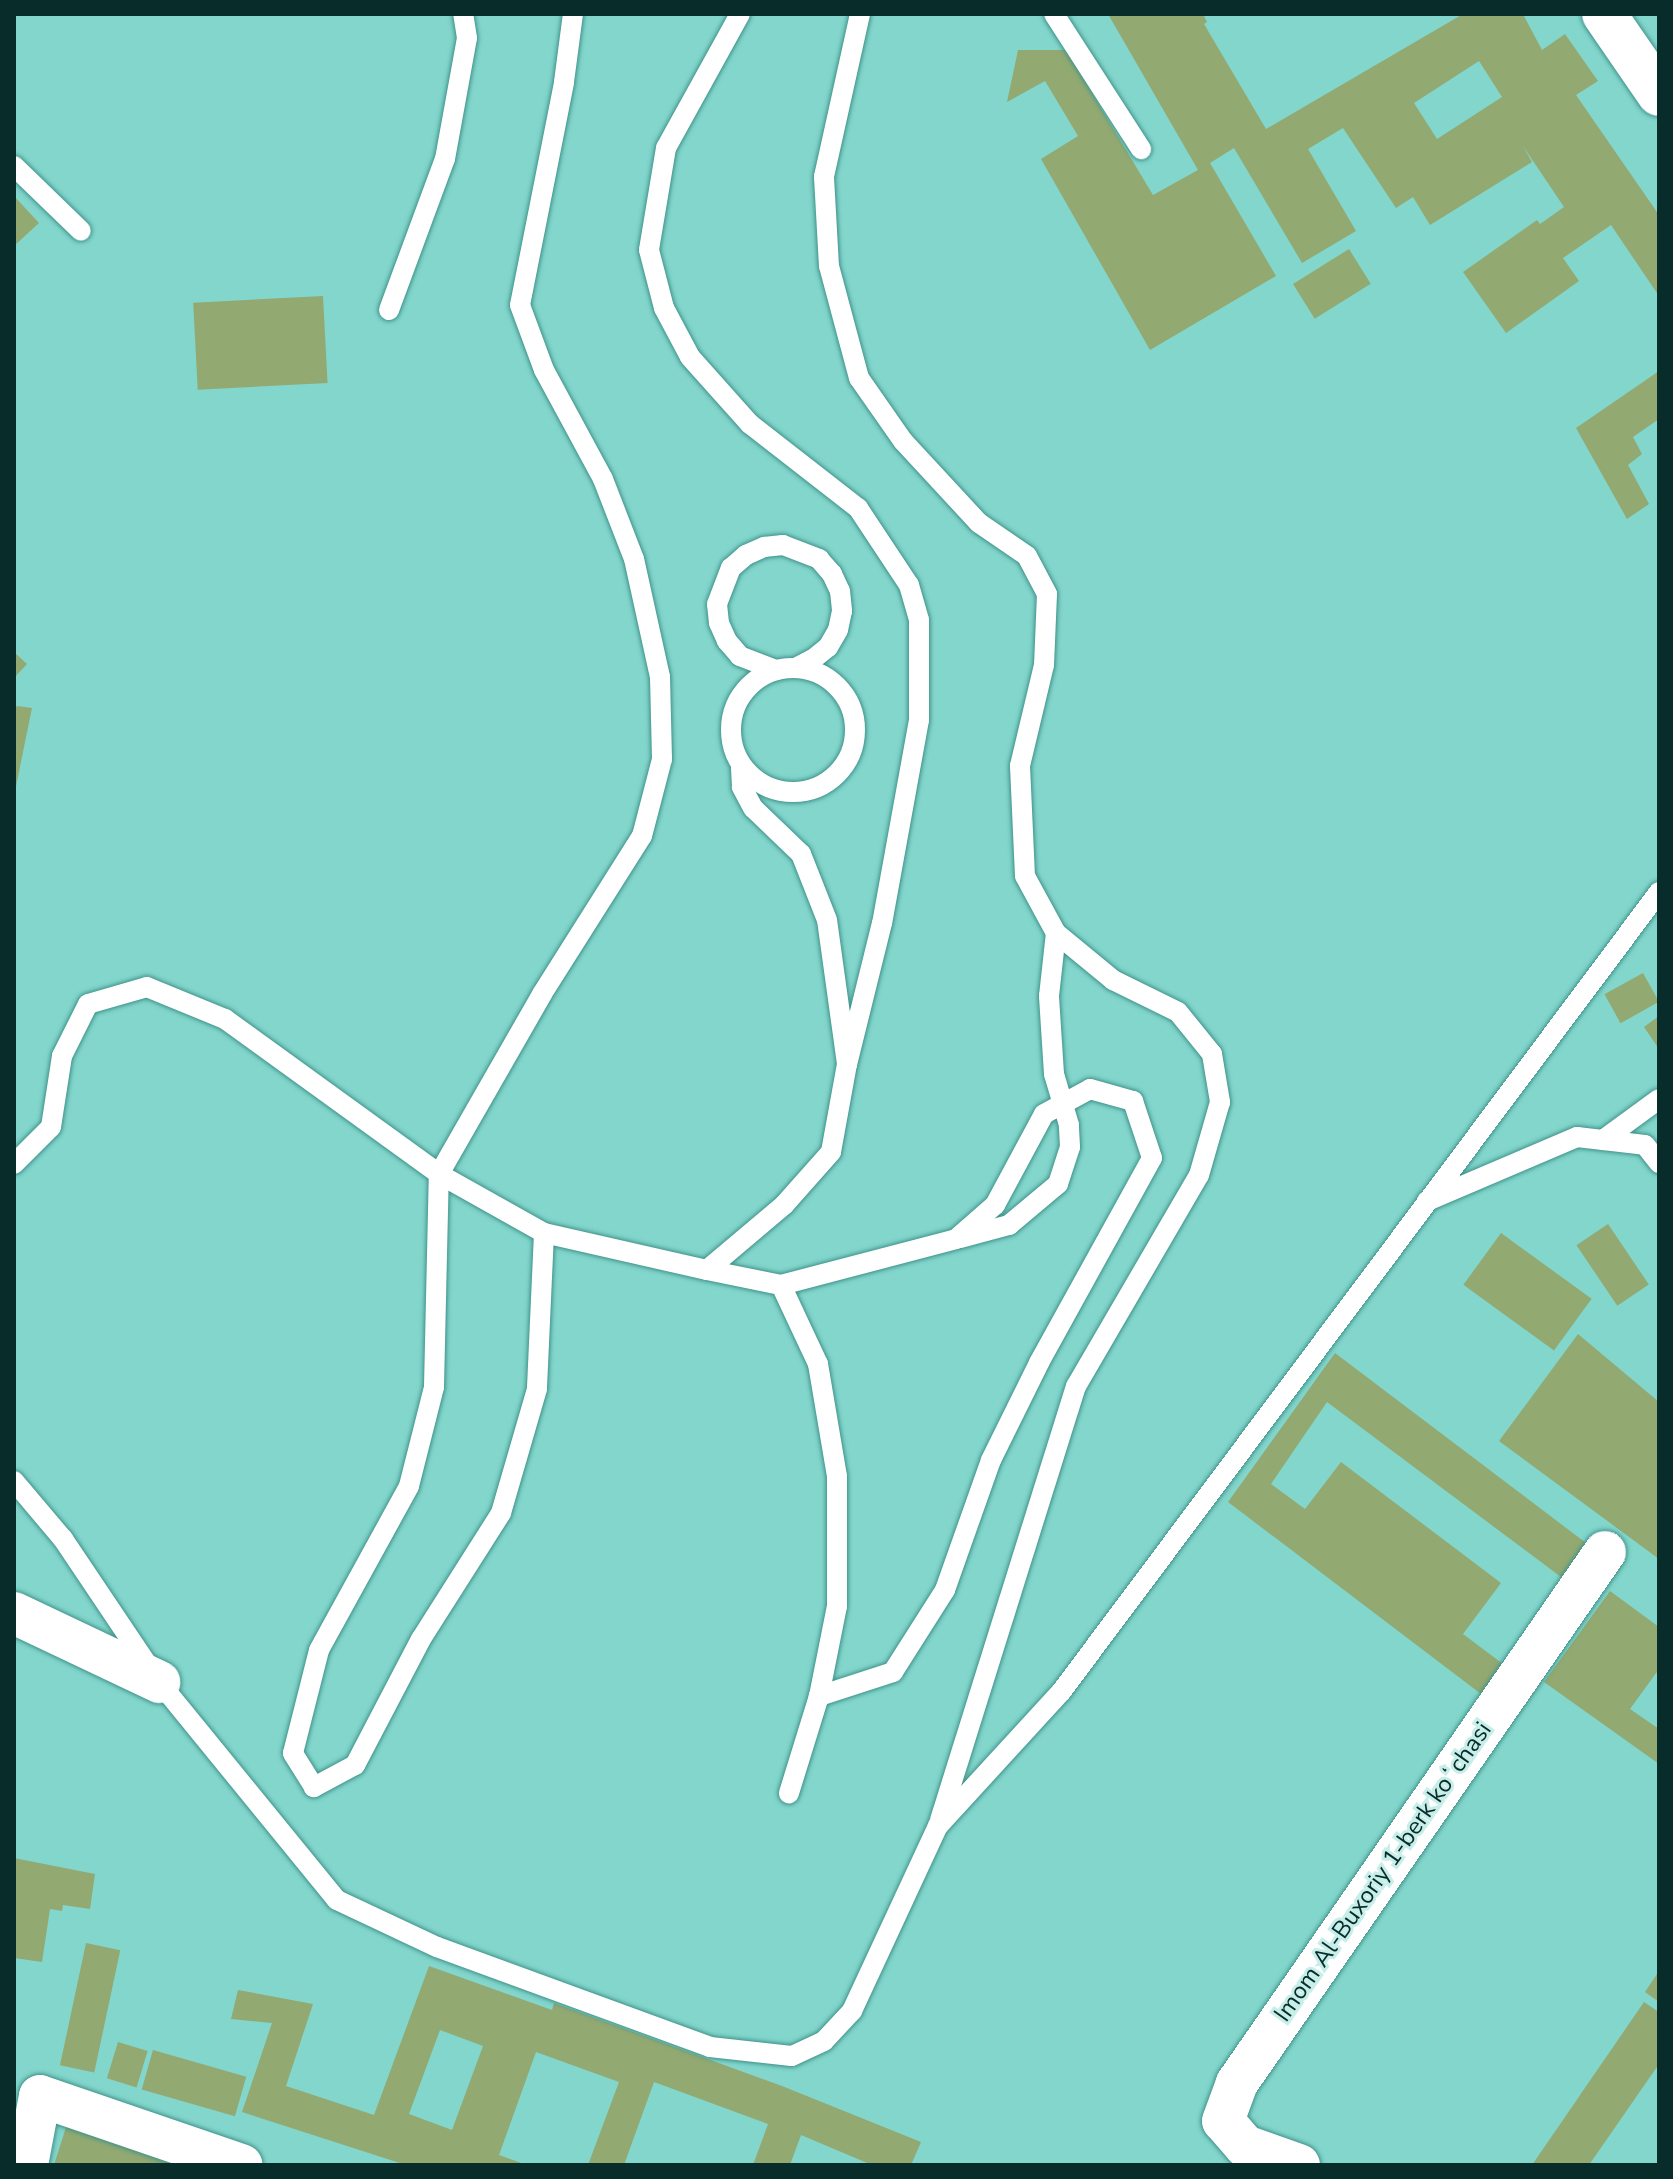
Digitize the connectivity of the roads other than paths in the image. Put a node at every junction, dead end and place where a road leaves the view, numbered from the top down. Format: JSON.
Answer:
{"nodes":[{"id":1,"x":463,"y":14,"type":"edge"},
{"id":2,"x":573,"y":14,"type":"edge"},
{"id":3,"x":740,"y":14,"type":"edge"},
{"id":4,"x":860,"y":14,"type":"edge"},
{"id":5,"x":1054,"y":14,"type":"edge"},
{"id":6,"x":1604,"y":14,"type":"edge"},
{"id":7,"x":1659,"y":94,"type":"edge"},
{"id":8,"x":1141,"y":149,"type":"dead end"},
{"id":9,"x":14,"y":166,"type":"edge"},
{"id":10,"x":81,"y":231,"type":"dead end"},
{"id":11,"x":389,"y":310,"type":"dead end"},
{"id":12,"x":786,"y":669,"type":"junction"},
{"id":13,"x":741,"y":765,"type":"junction"},
{"id":14,"x":1659,"y":892,"type":"edge"},
{"id":15,"x":1056,"y":933,"type":"junction"},
{"id":16,"x":847,"y":1064,"type":"junction"},
{"id":17,"x":1659,"y":1099,"type":"edge"},
{"id":18,"x":1063,"y":1104,"type":"junction"},
{"id":19,"x":1603,"y":1140,"type":"junction"},
{"id":20,"x":1659,"y":1163,"type":"edge"},
{"id":21,"x":14,"y":1164,"type":"edge"},
{"id":22,"x":439,"y":1174,"type":"junction"},
{"id":23,"x":1427,"y":1201,"type":"junction"},
{"id":24,"x":544,"y":1233,"type":"junction"},
{"id":25,"x":956,"y":1239,"type":"junction"},
{"id":26,"x":707,"y":1270,"type":"junction"},
{"id":27,"x":781,"y":1285,"type":"junction"},
{"id":28,"x":14,"y":1481,"type":"edge"},
{"id":29,"x":1605,"y":1552,"type":"dead end"},
{"id":30,"x":14,"y":1613,"type":"edge"},
{"id":31,"x":159,"y":1682,"type":"junction"},
{"id":32,"x":819,"y":1696,"type":"junction"},
{"id":33,"x":789,"y":1793,"type":"dead end"},
{"id":34,"x":938,"y":1826,"type":"junction"},
{"id":35,"x":27,"y":2094,"type":"edge"},
{"id":36,"x":27,"y":2165,"type":"edge"},
{"id":37,"x":241,"y":2165,"type":"edge"},
{"id":38,"x":1299,"y":2165,"type":"edge"}],
"edges":[{"from":1,"to":11,"type":"lane"},
{"from":2,"to":22,"type":"lane"},
{"from":3,"to":16,"type":"lane"},
{"from":4,"to":15,"type":"lane"},
{"from":5,"to":8,"type":"lane"},
{"from":6,"to":7,"type":"street"},
{"from":9,"to":10,"type":"lane"},
{"from":12,"to":12,"type":"lane"},
{"from":12,"to":13,"type":"lane"},
{"from":12,"to":13,"type":"lane"},
{"from":13,"to":16,"type":"lane"},
{"from":14,"to":23,"type":"lane"},
{"from":15,"to":18,"type":"lane"},
{"from":15,"to":34,"type":"lane"},
{"from":16,"to":26,"type":"lane"},
{"from":17,"to":19,"type":"lane"},
{"from":18,"to":25,"type":"lane"},
{"from":18,"to":25,"type":"lane"},
{"from":18,"to":32,"type":"lane"},
{"from":19,"to":20,"type":"lane"},
{"from":19,"to":23,"type":"lane"},
{"from":21,"to":22,"type":"lane"},
{"from":22,"to":24,"type":"lane"},
{"from":22,"to":24,"type":"lane"},
{"from":23,"to":34,"type":"lane"},
{"from":24,"to":26,"type":"lane"},
{"from":25,"to":27,"type":"lane"},
{"from":26,"to":27,"type":"lane"},
{"from":27,"to":32,"type":"lane"},
{"from":28,"to":31,"type":"lane"},
{"from":29,"to":38,"type":"street","name":"Imom Al-Buxoriy 1-berk koʻchasi"},
{"from":30,"to":31,"type":"street"},
{"from":31,"to":34,"type":"lane"},
{"from":32,"to":33,"type":"lane"},
{"from":35,"to":36,"type":"street"},
{"from":35,"to":37,"type":"street"}]}
